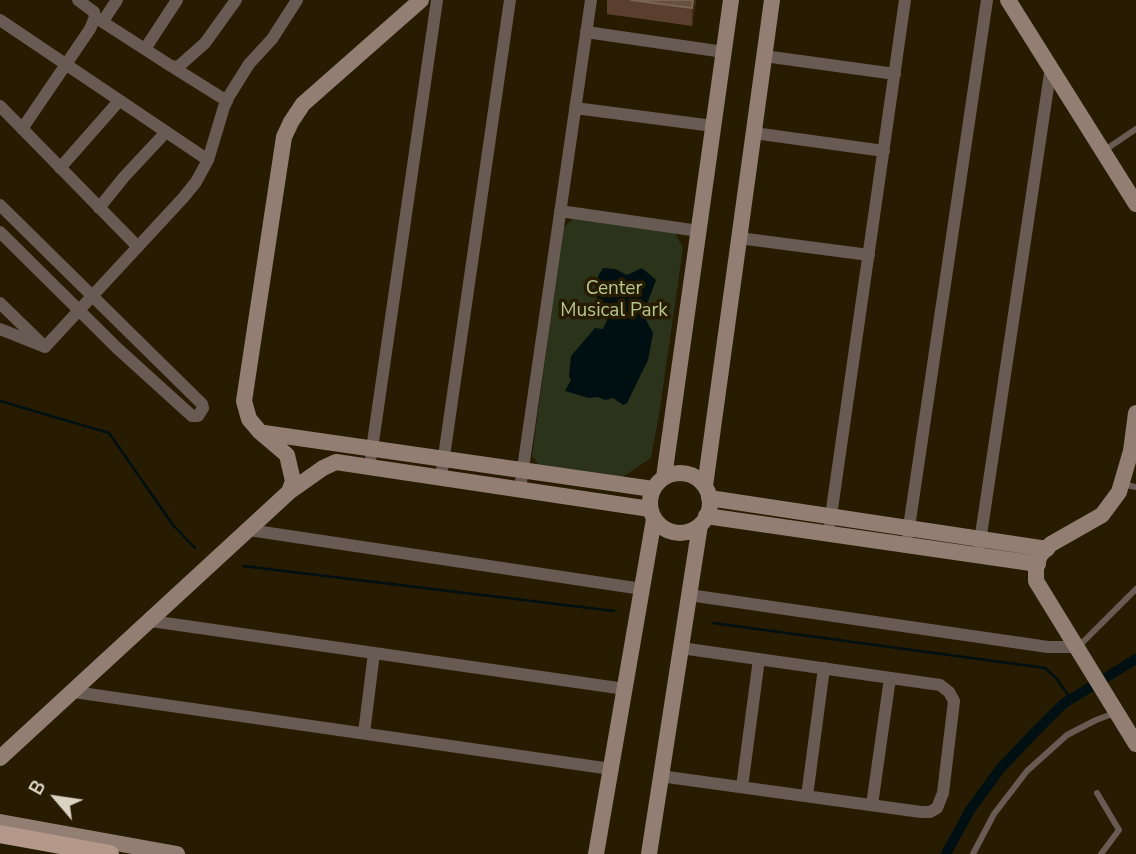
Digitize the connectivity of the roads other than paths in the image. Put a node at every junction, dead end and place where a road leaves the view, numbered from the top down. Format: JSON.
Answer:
{"nodes":[{"id":1,"x":78,"y":0,"type":"edge"},
{"id":2,"x":117,"y":0,"type":"edge"},
{"id":3,"x":177,"y":0,"type":"edge"},
{"id":4,"x":236,"y":0,"type":"edge"},
{"id":5,"x":297,"y":0,"type":"edge"},
{"id":6,"x":421,"y":0,"type":"edge"},
{"id":7,"x":437,"y":0,"type":"edge"},
{"id":8,"x":510,"y":0,"type":"edge"},
{"id":9,"x":591,"y":0,"type":"edge"},
{"id":10,"x":731,"y":0,"type":"edge"},
{"id":11,"x":772,"y":0,"type":"edge"},
{"id":12,"x":905,"y":0,"type":"edge"},
{"id":13,"x":987,"y":0,"type":"edge"},
{"id":14,"x":1008,"y":0,"type":"edge"},
{"id":15,"x":99,"y":19,"type":"junction"},
{"id":16,"x":0,"y":20,"type":"edge"},
{"id":17,"x":586,"y":32,"type":"junction"},
{"id":18,"x":145,"y":49,"type":"junction"},
{"id":19,"x":724,"y":52,"type":"junction"},
{"id":20,"x":764,"y":56,"type":"junction"},
{"id":21,"x":66,"y":65,"type":"junction"},
{"id":22,"x":171,"y":66,"type":"junction"},
{"id":23,"x":1051,"y":67,"type":"junction"},
{"id":24,"x":895,"y":74,"type":"junction"},
{"id":25,"x":119,"y":101,"type":"junction"},
{"id":26,"x":227,"y":101,"type":"junction"},
{"id":27,"x":0,"y":106,"type":"edge"},
{"id":28,"x":575,"y":108,"type":"junction"},
{"id":29,"x":713,"y":127,"type":"junction"},
{"id":30,"x":22,"y":129,"type":"junction"},
{"id":31,"x":1136,"y":129,"type":"edge"},
{"id":32,"x":166,"y":132,"type":"junction"},
{"id":33,"x":754,"y":133,"type":"junction"},
{"id":34,"x":884,"y":151,"type":"junction"},
{"id":35,"x":1103,"y":151,"type":"junction"},
{"id":36,"x":208,"y":160,"type":"junction"},
{"id":37,"x":61,"y":168,"type":"junction"},
{"id":38,"x":1136,"y":204,"type":"edge"},
{"id":39,"x":0,"y":205,"type":"edge"},
{"id":40,"x":99,"y":208,"type":"junction"},
{"id":41,"x":560,"y":211,"type":"junction"},
{"id":42,"x":699,"y":231,"type":"junction"},
{"id":43,"x":0,"y":232,"type":"edge"},
{"id":44,"x":739,"y":238,"type":"junction"},
{"id":45,"x":138,"y":247,"type":"junction"},
{"id":46,"x":869,"y":255,"type":"junction"},
{"id":47,"x":92,"y":297,"type":"junction"},
{"id":48,"x":0,"y":303,"type":"edge"},
{"id":49,"x":79,"y":311,"type":"junction"},
{"id":50,"x":0,"y":329,"type":"edge"},
{"id":51,"x":44,"y":346,"type":"junction"},
{"id":52,"x":1136,"y":413,"type":"edge"},
{"id":53,"x":260,"y":432,"type":"junction"},
{"id":54,"x":371,"y":458,"type":"junction"},
{"id":55,"x":443,"y":460,"type":"junction"},
{"id":56,"x":522,"y":471,"type":"junction"},
{"id":57,"x":441,"y":477,"type":"junction"},
{"id":58,"x":664,"y":477,"type":"junction"},
{"id":59,"x":1129,"y":485,"type":"edge"},
{"id":60,"x":520,"y":489,"type":"junction"},
{"id":61,"x":653,"y":489,"type":"junction"},
{"id":62,"x":289,"y":492,"type":"junction"},
{"id":63,"x":707,"y":492,"type":"junction"},
{"id":64,"x":652,"y":514,"type":"junction"},
{"id":65,"x":831,"y":516,"type":"junction"},
{"id":66,"x":703,"y":521,"type":"junction"},
{"id":67,"x":909,"y":527,"type":"junction"},
{"id":68,"x":250,"y":530,"type":"junction"},
{"id":69,"x":828,"y":534,"type":"junction"},
{"id":70,"x":981,"y":538,"type":"junction"},
{"id":71,"x":906,"y":545,"type":"junction"},
{"id":72,"x":1047,"y":548,"type":"junction"},
{"id":73,"x":978,"y":555,"type":"junction"},
{"id":74,"x":1038,"y":564,"type":"junction"},
{"id":75,"x":642,"y":589,"type":"junction"},
{"id":76,"x":1136,"y":589,"type":"edge"},
{"id":77,"x":690,"y":595,"type":"junction"},
{"id":78,"x":152,"y":621,"type":"junction"},
{"id":79,"x":681,"y":648,"type":"junction"},
{"id":80,"x":1081,"y":652,"type":"junction"},
{"id":81,"x":374,"y":653,"type":"junction"},
{"id":82,"x":758,"y":659,"type":"junction"},
{"id":83,"x":824,"y":668,"type":"junction"},
{"id":84,"x":890,"y":678,"type":"junction"},
{"id":85,"x":625,"y":689,"type":"junction"},
{"id":86,"x":74,"y":692,"type":"junction"},
{"id":87,"x":1113,"y":705,"type":"junction"},
{"id":88,"x":364,"y":733,"type":"junction"},
{"id":89,"x":1134,"y":737,"type":"edge"},
{"id":90,"x":0,"y":758,"type":"edge"},
{"id":91,"x":611,"y":769,"type":"junction"},
{"id":92,"x":660,"y":776,"type":"junction"},
{"id":93,"x":742,"y":787,"type":"junction"},
{"id":94,"x":1097,"y":793,"type":"dead end"},
{"id":95,"x":807,"y":796,"type":"junction"},
{"id":96,"x":872,"y":805,"type":"junction"},
{"id":97,"x":0,"y":822,"type":"edge"},
{"id":98,"x":0,"y":834,"type":"edge"},
{"id":99,"x":110,"y":854,"type":"edge"},
{"id":100,"x":177,"y":854,"type":"edge"},
{"id":101,"x":596,"y":854,"type":"edge"},
{"id":102,"x":649,"y":854,"type":"edge"},
{"id":103,"x":973,"y":854,"type":"edge"},
{"id":104,"x":1101,"y":854,"type":"edge"}],
"edges":[{"from":1,"to":15,"type":"street"},
{"from":2,"to":15,"type":"street"},
{"from":3,"to":18,"type":"street"},
{"from":4,"to":22,"type":"street"},
{"from":5,"to":26,"type":"street"},
{"from":6,"to":53,"type":"street"},
{"from":7,"to":54,"type":"street"},
{"from":8,"to":55,"type":"street"},
{"from":9,"to":17,"type":"street"},
{"from":10,"to":19,"type":"street"},
{"from":11,"to":20,"type":"street"},
{"from":12,"to":24,"type":"street"},
{"from":13,"to":67,"type":"street"},
{"from":14,"to":23,"type":"street"},
{"from":15,"to":18,"type":"street"},
{"from":15,"to":21,"type":"street"},
{"from":16,"to":21,"type":"street"},
{"from":17,"to":19,"type":"street"},
{"from":17,"to":28,"type":"street"},
{"from":18,"to":22,"type":"street"},
{"from":19,"to":29,"type":"street"},
{"from":20,"to":24,"type":"street"},
{"from":20,"to":33,"type":"street"},
{"from":21,"to":25,"type":"street"},
{"from":21,"to":30,"type":"street"},
{"from":22,"to":26,"type":"street"},
{"from":23,"to":35,"type":"street"},
{"from":23,"to":70,"type":"street"},
{"from":24,"to":34,"type":"street"},
{"from":25,"to":32,"type":"street"},
{"from":25,"to":37,"type":"street"},
{"from":26,"to":36,"type":"street"},
{"from":27,"to":30,"type":"street"},
{"from":28,"to":29,"type":"street"},
{"from":28,"to":41,"type":"street"},
{"from":29,"to":42,"type":"street"},
{"from":30,"to":37,"type":"street"},
{"from":31,"to":35,"type":"lane"},
{"from":32,"to":36,"type":"street"},
{"from":32,"to":40,"type":"street"},
{"from":33,"to":34,"type":"street"},
{"from":33,"to":44,"type":"street"},
{"from":34,"to":46,"type":"street"},
{"from":35,"to":38,"type":"street"},
{"from":36,"to":45,"type":"street"},
{"from":37,"to":40,"type":"street"},
{"from":39,"to":47,"type":"street"},
{"from":40,"to":45,"type":"street"},
{"from":41,"to":42,"type":"street"},
{"from":41,"to":56,"type":"street"},
{"from":42,"to":58,"type":"street"},
{"from":43,"to":49,"type":"street"},
{"from":44,"to":46,"type":"street"},
{"from":44,"to":63,"type":"street"},
{"from":45,"to":47,"type":"street"},
{"from":46,"to":65,"type":"street"},
{"from":47,"to":49,"type":"street"},
{"from":47,"to":49,"type":"street"},
{"from":48,"to":51,"type":"street"},
{"from":49,"to":51,"type":"street"},
{"from":50,"to":51,"type":"street"},
{"from":52,"to":59,"type":"street"},
{"from":53,"to":54,"type":"street"},
{"from":53,"to":62,"type":"street"},
{"from":54,"to":55,"type":"street"},
{"from":54,"to":57,"type":"street"},
{"from":54,"to":62,"type":"street"},
{"from":55,"to":56,"type":"street"},
{"from":55,"to":57,"type":"street"},
{"from":56,"to":60,"type":"street"},
{"from":56,"to":61,"type":"street"},
{"from":57,"to":60,"type":"street"},
{"from":58,"to":61,"type":"street"},
{"from":58,"to":63,"type":"street"},
{"from":59,"to":72,"type":"street"},
{"from":60,"to":64,"type":"street"},
{"from":61,"to":64,"type":"street"},
{"from":62,"to":68,"type":"street"},
{"from":63,"to":65,"type":"street"},
{"from":63,"to":66,"type":"street"},
{"from":64,"to":66,"type":"street"},
{"from":64,"to":75,"type":"street"},
{"from":65,"to":67,"type":"street"},
{"from":65,"to":69,"type":"street"},
{"from":66,"to":69,"type":"street"},
{"from":66,"to":77,"type":"street"},
{"from":67,"to":70,"type":"street"},
{"from":67,"to":71,"type":"street"},
{"from":68,"to":75,"type":"street"},
{"from":68,"to":78,"type":"street"},
{"from":69,"to":71,"type":"street"},
{"from":70,"to":72,"type":"street"},
{"from":70,"to":73,"type":"street"},
{"from":71,"to":73,"type":"street"},
{"from":72,"to":74,"type":"street"},
{"from":73,"to":74,"type":"street"},
{"from":74,"to":80,"type":"street"},
{"from":75,"to":85,"type":"street"},
{"from":76,"to":80,"type":"lane"},
{"from":77,"to":79,"type":"street"},
{"from":77,"to":80,"type":"street"},
{"from":78,"to":81,"type":"street"},
{"from":78,"to":86,"type":"street"},
{"from":79,"to":82,"type":"street"},
{"from":79,"to":92,"type":"street"},
{"from":80,"to":87,"type":"street"},
{"from":81,"to":85,"type":"street"},
{"from":81,"to":88,"type":"street"},
{"from":82,"to":83,"type":"street"},
{"from":82,"to":93,"type":"street"},
{"from":83,"to":84,"type":"street"},
{"from":83,"to":95,"type":"street"},
{"from":84,"to":96,"type":"street"},
{"from":84,"to":96,"type":"street"},
{"from":85,"to":91,"type":"street"},
{"from":86,"to":88,"type":"street"},
{"from":86,"to":90,"type":"street"},
{"from":87,"to":89,"type":"street"},
{"from":87,"to":103,"type":"lane"},
{"from":88,"to":91,"type":"street"},
{"from":91,"to":101,"type":"street"},
{"from":92,"to":93,"type":"street"},
{"from":92,"to":102,"type":"street"},
{"from":93,"to":95,"type":"street"},
{"from":94,"to":104,"type":"lane"},
{"from":95,"to":96,"type":"street"},
{"from":97,"to":100,"type":"street"},
{"from":98,"to":99,"type":"main road"}]}
